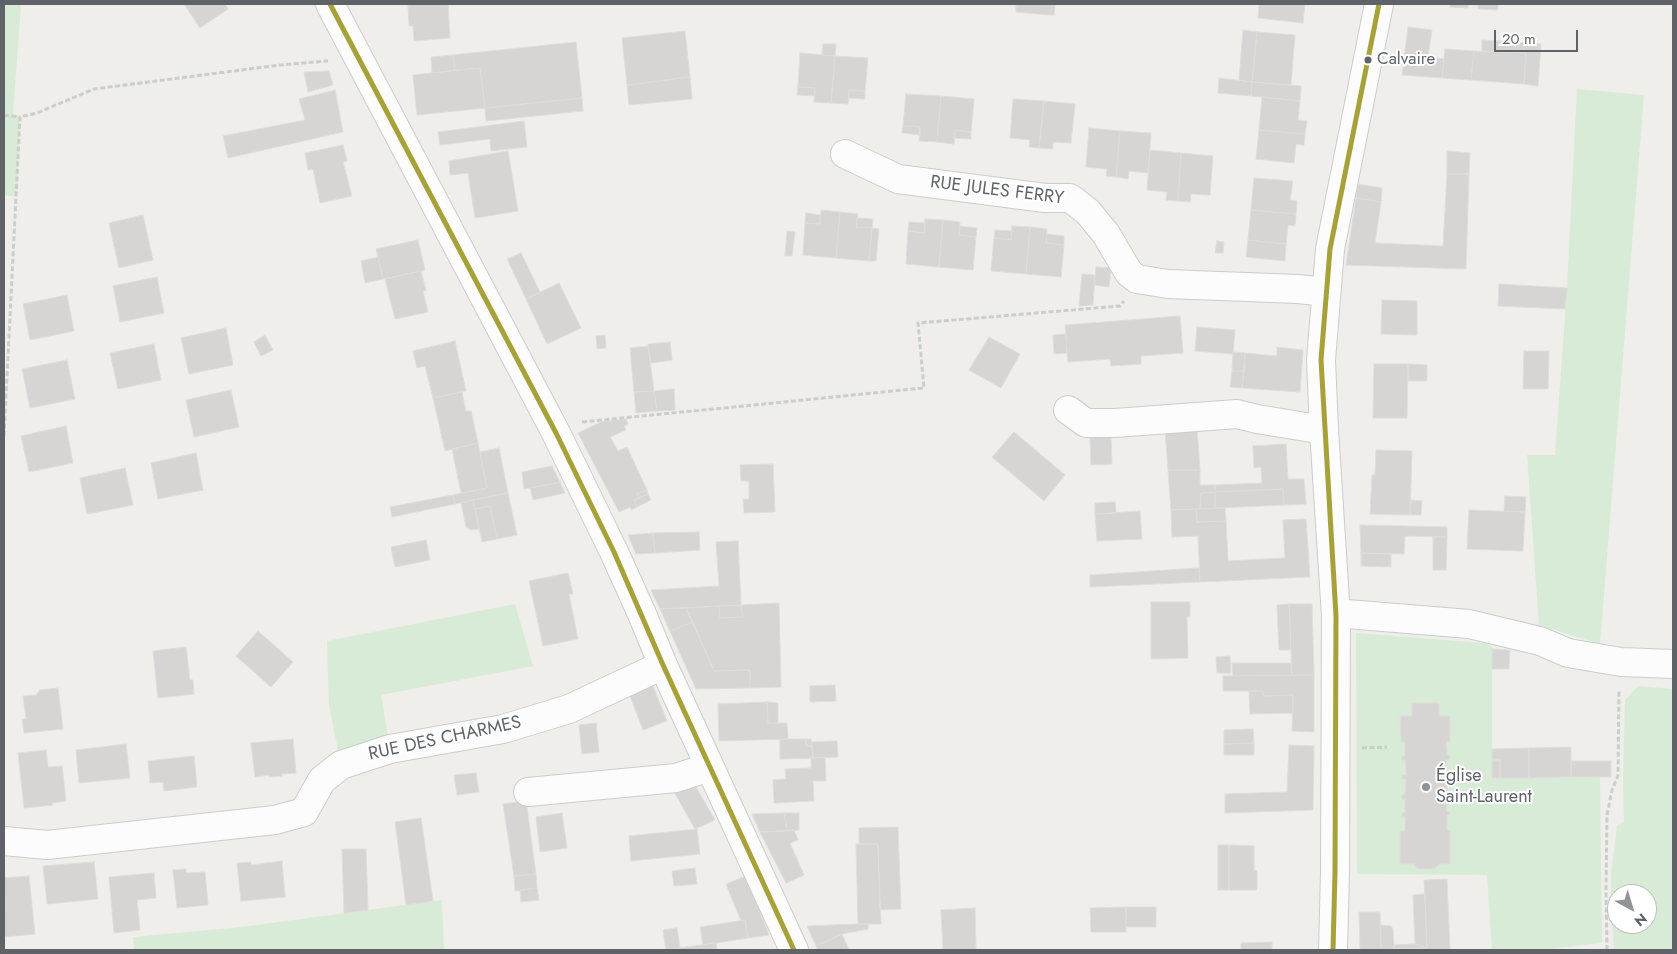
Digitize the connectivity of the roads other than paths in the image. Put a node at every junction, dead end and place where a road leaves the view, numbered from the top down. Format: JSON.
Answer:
{"nodes":[{"id":1,"x":330,"y":4,"type":"edge"},
{"id":2,"x":1379,"y":4,"type":"edge"},
{"id":3,"x":844,"y":154,"type":"dead end"},
{"id":4,"x":1326,"y":292,"type":"junction"},
{"id":5,"x":1068,"y":410,"type":"dead end"},
{"id":6,"x":1324,"y":430,"type":"junction"},
{"id":7,"x":1336,"y":616,"type":"junction"},
{"id":8,"x":1673,"y":664,"type":"edge"},
{"id":9,"x":663,"y":665,"type":"junction"},
{"id":10,"x":710,"y":767,"type":"junction"},
{"id":11,"x":528,"y":792,"type":"dead end"},
{"id":12,"x":4,"y":841,"type":"edge"},
{"id":13,"x":794,"y":950,"type":"edge"},
{"id":14,"x":1333,"y":950,"type":"edge"}],
"edges":[{"from":1,"to":9,"type":"street"},
{"from":2,"to":4,"type":"street"},
{"from":3,"to":4,"type":"street","name":"RUE JULES FERRY"},
{"from":4,"to":6,"type":"street"},
{"from":5,"to":6,"type":"street"},
{"from":6,"to":7,"type":"street"},
{"from":7,"to":8,"type":"street"},
{"from":7,"to":14,"type":"street"},
{"from":9,"to":10,"type":"street"},
{"from":9,"to":12,"type":"street","name":"RUE DES CHARMES"},
{"from":10,"to":11,"type":"street"},
{"from":10,"to":13,"type":"street"}]}
